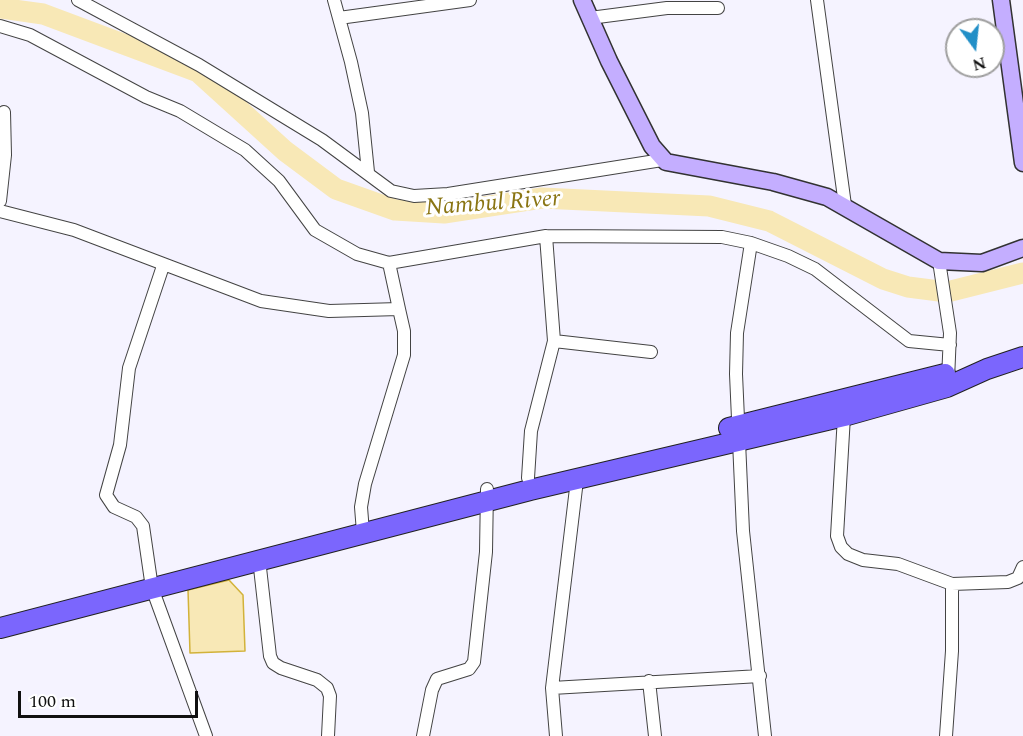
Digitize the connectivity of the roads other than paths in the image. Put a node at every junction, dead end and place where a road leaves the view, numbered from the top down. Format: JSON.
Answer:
{"nodes":[{"id":1,"x":78,"y":0,"type":"edge"},
{"id":2,"x":334,"y":0,"type":"edge"},
{"id":3,"x":470,"y":0,"type":"edge"},
{"id":4,"x":582,"y":0,"type":"edge"},
{"id":5,"x":817,"y":0,"type":"edge"},
{"id":6,"x":1001,"y":0,"type":"edge"},
{"id":7,"x":408,"y":4,"type":"edge"},
{"id":8,"x":718,"y":8,"type":"dead end"},
{"id":9,"x":339,"y":18,"type":"junction"},
{"id":10,"x":590,"y":18,"type":"junction"},
{"id":11,"x":0,"y":26,"type":"edge"},
{"id":12,"x":4,"y":112,"type":"dead end"},
{"id":13,"x":662,"y":160,"type":"junction"},
{"id":14,"x":1023,"y":163,"type":"edge"},
{"id":15,"x":368,"y":172,"type":"junction"},
{"id":16,"x":0,"y":201,"type":"edge"},
{"id":17,"x":845,"y":205,"type":"junction"},
{"id":18,"x":0,"y":211,"type":"edge"},
{"id":19,"x":546,"y":236,"type":"junction"},
{"id":20,"x":751,"y":243,"type":"junction"},
{"id":21,"x":1023,"y":248,"type":"edge"},
{"id":22,"x":939,"y":261,"type":"junction"},
{"id":23,"x":389,"y":263,"type":"junction"},
{"id":24,"x":163,"y":266,"type":"junction"},
{"id":25,"x":399,"y":309,"type":"junction"},
{"id":26,"x":950,"y":339,"type":"junction"},
{"id":27,"x":554,"y":341,"type":"junction"},
{"id":28,"x":651,"y":351,"type":"dead end"},
{"id":29,"x":1023,"y":357,"type":"edge"},
{"id":30,"x":948,"y":380,"type":"junction"},
{"id":31,"x":844,"y":416,"type":"junction"},
{"id":32,"x":740,"y":432,"type":"junction"},
{"id":33,"x":528,"y":478,"type":"junction"},
{"id":34,"x":577,"y":480,"type":"junction"},
{"id":35,"x":487,"y":495,"type":"junction"},
{"id":36,"x":363,"y":526,"type":"junction"},
{"id":37,"x":259,"y":559,"type":"junction"},
{"id":38,"x":1023,"y":567,"type":"edge"},
{"id":39,"x":151,"y":582,"type":"junction"},
{"id":40,"x":952,"y":584,"type":"junction"},
{"id":41,"x":0,"y":614,"type":"edge"},
{"id":42,"x":0,"y":628,"type":"edge"},
{"id":43,"x":760,"y":676,"type":"junction"},
{"id":44,"x":649,"y":681,"type":"junction"},
{"id":45,"x":552,"y":688,"type":"junction"},
{"id":46,"x":206,"y":736,"type":"edge"},
{"id":47,"x":328,"y":736,"type":"edge"},
{"id":48,"x":423,"y":736,"type":"edge"},
{"id":49,"x":556,"y":736,"type":"edge"},
{"id":50,"x":656,"y":736,"type":"edge"},
{"id":51,"x":765,"y":736,"type":"edge"},
{"id":52,"x":946,"y":736,"type":"edge"}],
"edges":[{"from":1,"to":15,"type":"street"},
{"from":2,"to":9,"type":"street"},
{"from":3,"to":7,"type":"street"},
{"from":4,"to":10,"type":"street"},
{"from":5,"to":17,"type":"street"},
{"from":6,"to":14,"type":"street"},
{"from":7,"to":9,"type":"street"},
{"from":8,"to":10,"type":"street"},
{"from":9,"to":15,"type":"street"},
{"from":10,"to":13,"type":"street"},
{"from":11,"to":23,"type":"street"},
{"from":12,"to":16,"type":"street"},
{"from":13,"to":15,"type":"street"},
{"from":13,"to":17,"type":"street"},
{"from":17,"to":22,"type":"street"},
{"from":18,"to":24,"type":"street"},
{"from":19,"to":20,"type":"street"},
{"from":19,"to":23,"type":"street"},
{"from":19,"to":27,"type":"street"},
{"from":20,"to":26,"type":"street"},
{"from":20,"to":32,"type":"street"},
{"from":21,"to":22,"type":"street"},
{"from":22,"to":26,"type":"street"},
{"from":23,"to":25,"type":"street"},
{"from":24,"to":25,"type":"street"},
{"from":24,"to":39,"type":"street"},
{"from":25,"to":36,"type":"street"},
{"from":26,"to":30,"type":"street"},
{"from":27,"to":28,"type":"street"},
{"from":27,"to":33,"type":"street"},
{"from":29,"to":30,"type":"main road"},
{"from":30,"to":31,"type":"main road"},
{"from":30,"to":32,"type":"main road"},
{"from":31,"to":32,"type":"main road"},
{"from":31,"to":40,"type":"street"},
{"from":32,"to":33,"type":"main road"},
{"from":32,"to":34,"type":"main road"},
{"from":32,"to":43,"type":"street"},
{"from":33,"to":35,"type":"main road"},
{"from":34,"to":35,"type":"main road"},
{"from":34,"to":45,"type":"street"},
{"from":35,"to":36,"type":"main road"},
{"from":35,"to":48,"type":"street"},
{"from":36,"to":37,"type":"main road"},
{"from":36,"to":39,"type":"main road"},
{"from":37,"to":39,"type":"main road"},
{"from":37,"to":47,"type":"street"},
{"from":38,"to":40,"type":"street"},
{"from":39,"to":41,"type":"main road"},
{"from":39,"to":42,"type":"main road"},
{"from":39,"to":46,"type":"street"},
{"from":40,"to":52,"type":"street"},
{"from":43,"to":44,"type":"street"},
{"from":43,"to":51,"type":"street"},
{"from":44,"to":45,"type":"street"},
{"from":44,"to":50,"type":"street"},
{"from":45,"to":49,"type":"street"}]}
